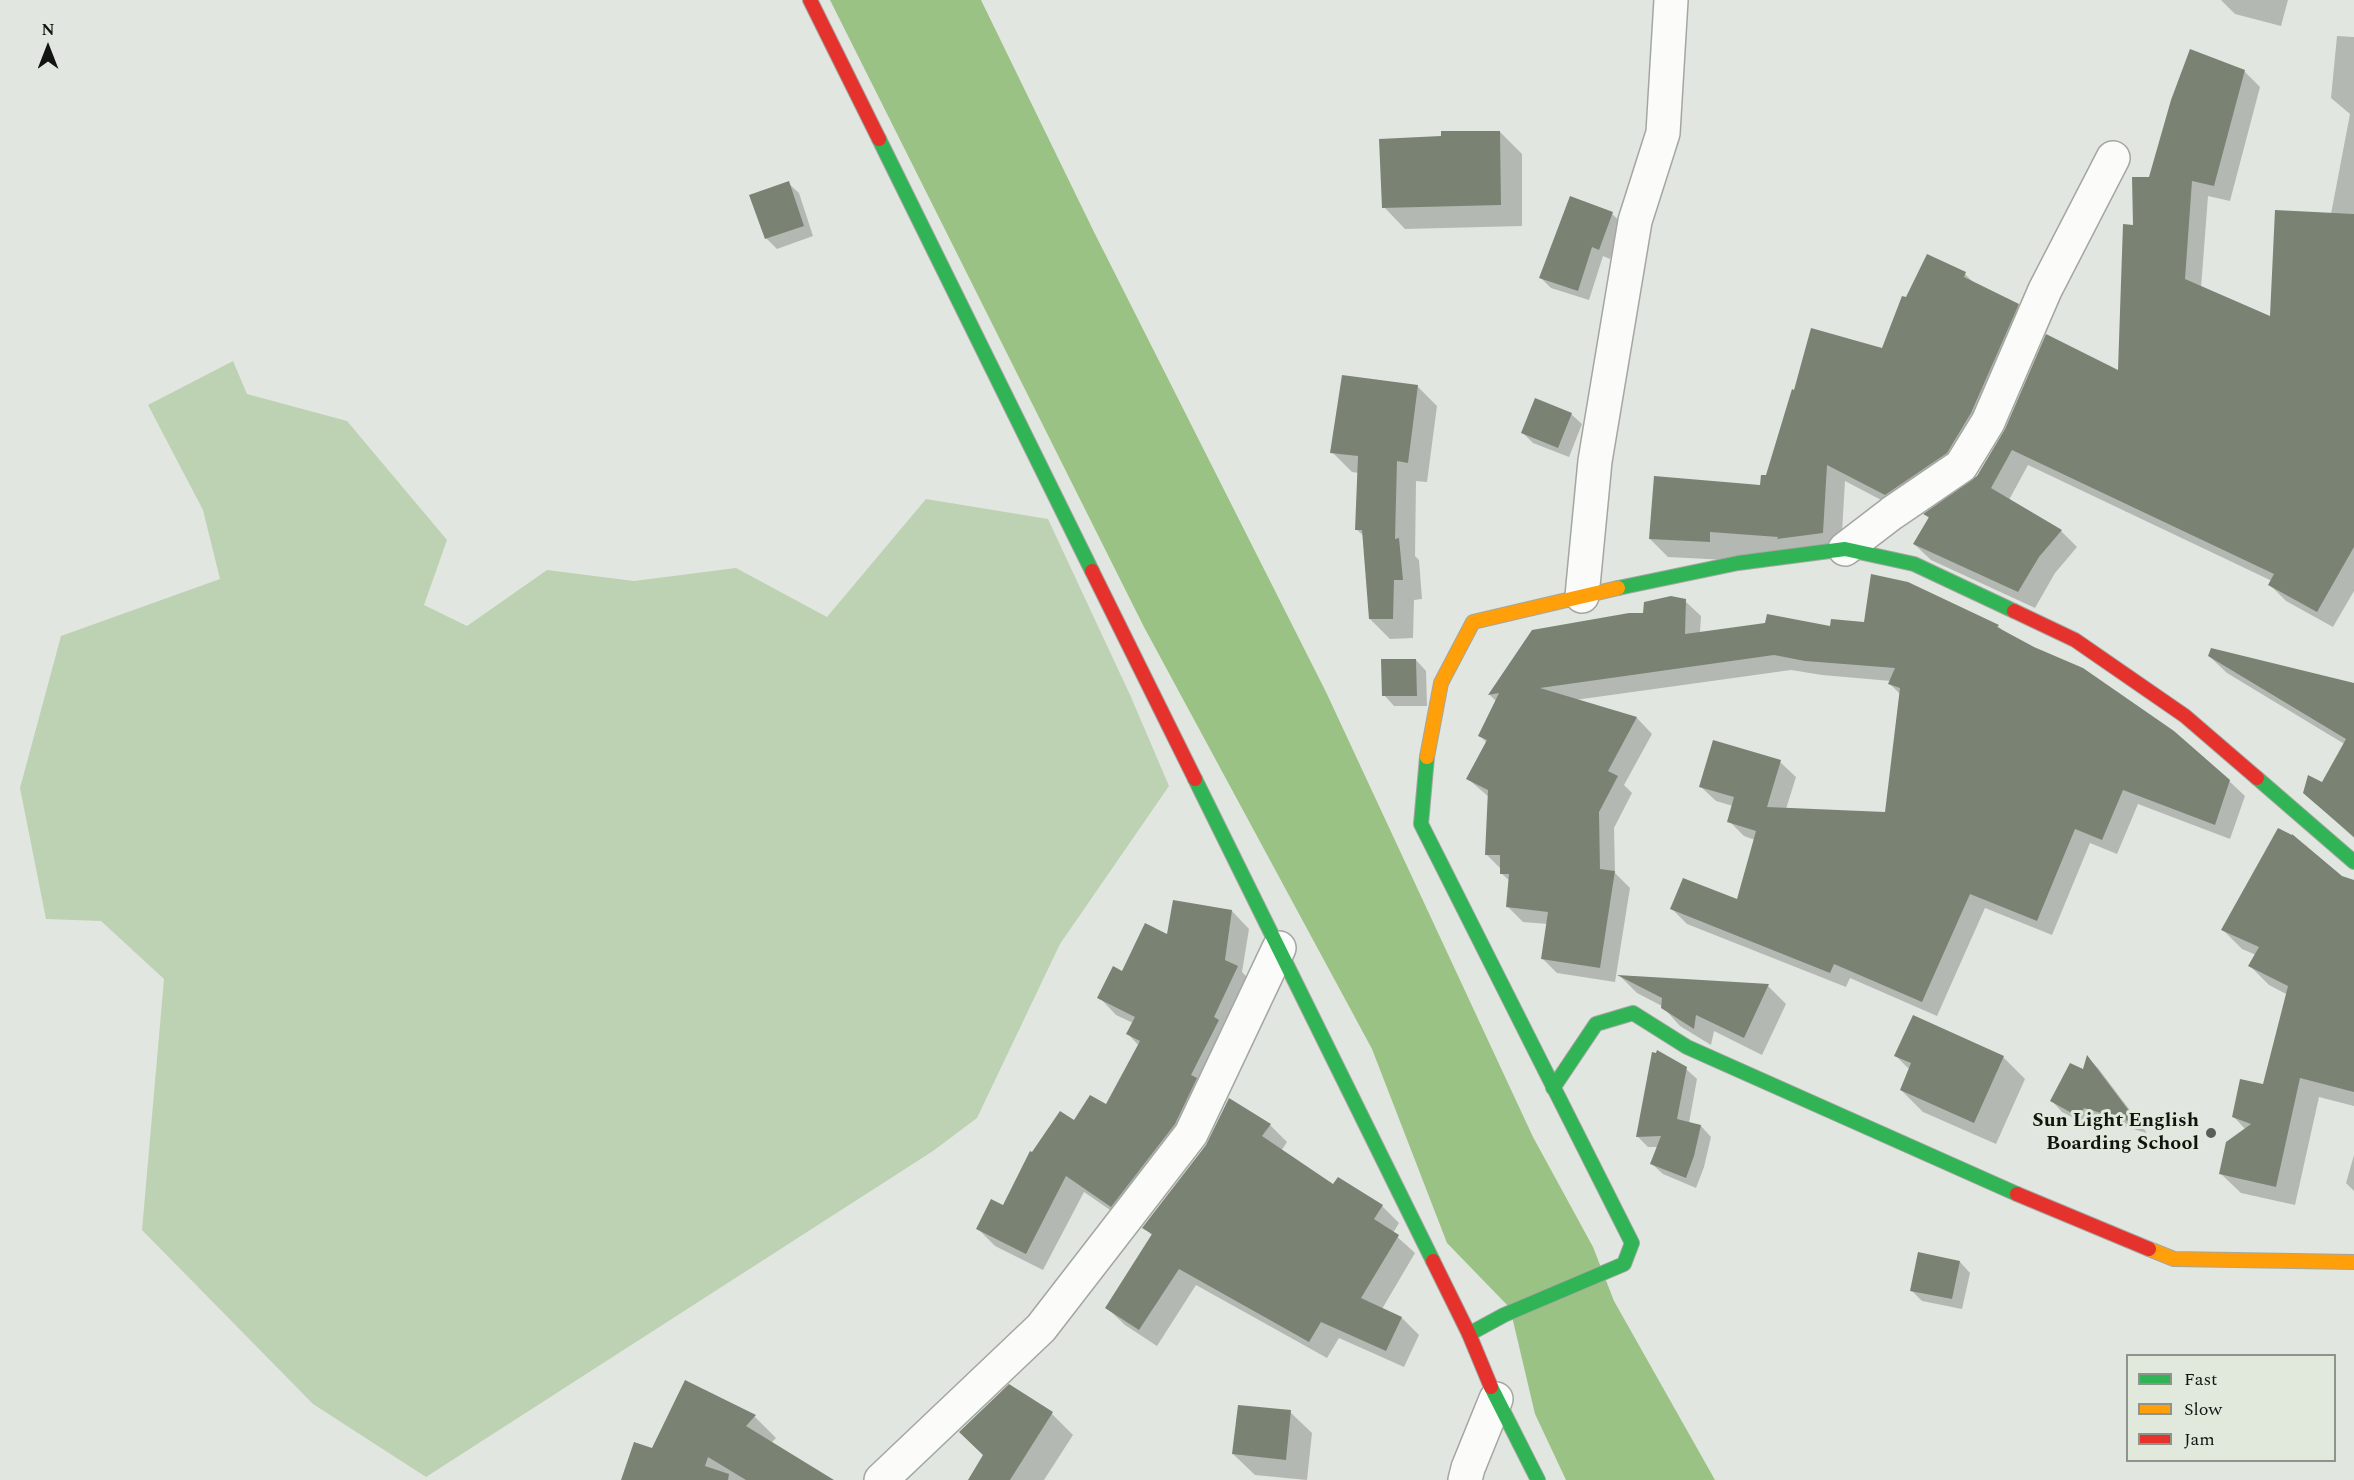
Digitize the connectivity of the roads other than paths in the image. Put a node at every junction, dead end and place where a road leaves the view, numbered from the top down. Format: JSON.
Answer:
{"nodes":[{"id":1,"x":810,"y":0,"type":"edge"},
{"id":2,"x":1671,"y":0,"type":"edge"},
{"id":3,"x":2113,"y":158,"type":"dead end"},
{"id":4,"x":1845,"y":549,"type":"junction"},
{"id":5,"x":1582,"y":596,"type":"junction"},
{"id":6,"x":2354,"y":862,"type":"edge"},
{"id":7,"x":1279,"y":948,"type":"junction"},
{"id":8,"x":1553,"y":1088,"type":"junction"},
{"id":9,"x":2354,"y":1262,"type":"edge"},
{"id":10,"x":1469,"y":1334,"type":"junction"},
{"id":11,"x":1496,"y":1399,"type":"junction"},
{"id":12,"x":881,"y":1480,"type":"edge"},
{"id":13,"x":1465,"y":1480,"type":"edge"},
{"id":14,"x":1538,"y":1480,"type":"edge"}],
"edges":[{"from":1,"to":7,"type":"street"},
{"from":2,"to":5,"type":"street"},
{"from":3,"to":4,"type":"street"},
{"from":4,"to":5,"type":"street"},
{"from":4,"to":6,"type":"street"},
{"from":5,"to":8,"type":"street"},
{"from":7,"to":10,"type":"street"},
{"from":7,"to":12,"type":"street"},
{"from":8,"to":9,"type":"street"},
{"from":8,"to":10,"type":"street"},
{"from":10,"to":11,"type":"street"},
{"from":11,"to":13,"type":"street"},
{"from":11,"to":14,"type":"street"}]}
